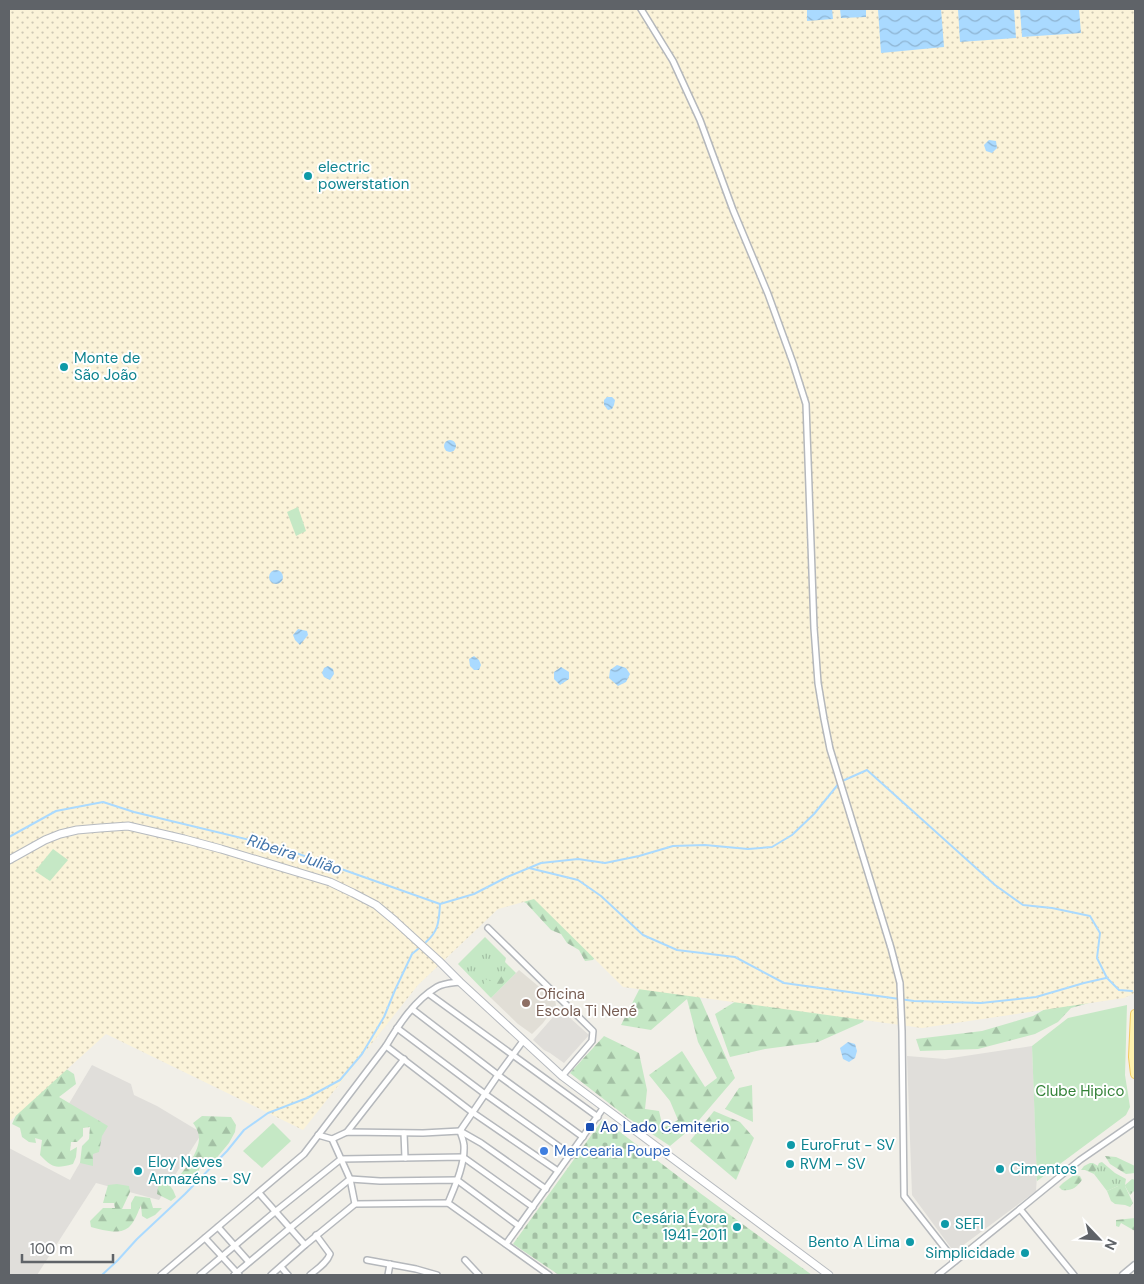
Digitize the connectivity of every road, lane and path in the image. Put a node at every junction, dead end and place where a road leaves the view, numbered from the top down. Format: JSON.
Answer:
{"nodes":[{"id":1,"x":641,"y":9,"type":"edge"},
{"id":2,"x":9,"y":860,"type":"edge"},
{"id":3,"x":488,"y":928,"type":"dead end"},
{"id":4,"x":460,"y":982,"type":"junction"},
{"id":5,"x":429,"y":994,"type":"junction"},
{"id":6,"x":412,"y":1009,"type":"junction"},
{"id":7,"x":1135,"y":1014,"type":"edge"},
{"id":8,"x":397,"y":1028,"type":"junction"},
{"id":9,"x":523,"y":1041,"type":"junction"},
{"id":10,"x":386,"y":1046,"type":"junction"},
{"id":11,"x":513,"y":1054,"type":"junction"},
{"id":12,"x":404,"y":1059,"type":"junction"},
{"id":13,"x":1135,"y":1074,"type":"edge"},
{"id":14,"x":498,"y":1075,"type":"junction"},
{"id":15,"x":562,"y":1076,"type":"junction"},
{"id":16,"x":485,"y":1094,"type":"junction"},
{"id":17,"x":604,"y":1107,"type":"junction"},
{"id":18,"x":472,"y":1112,"type":"junction"},
{"id":19,"x":598,"y":1117,"type":"junction"},
{"id":20,"x":1135,"y":1122,"type":"edge"},
{"id":21,"x":460,"y":1131,"type":"junction"},
{"id":22,"x":347,"y":1132,"type":"junction"},
{"id":23,"x":404,"y":1132,"type":"junction"},
{"id":24,"x":318,"y":1135,"type":"junction"},
{"id":25,"x":583,"y":1137,"type":"junction"},
{"id":26,"x":332,"y":1139,"type":"junction"},
{"id":27,"x":571,"y":1155,"type":"junction"},
{"id":28,"x":463,"y":1157,"type":"junction"},
{"id":29,"x":405,"y":1158,"type":"junction"},
{"id":30,"x":341,"y":1159,"type":"junction"},
{"id":31,"x":558,"y":1171,"type":"junction"},
{"id":32,"x":350,"y":1179,"type":"junction"},
{"id":33,"x":457,"y":1180,"type":"junction"},
{"id":34,"x":546,"y":1189,"type":"junction"},
{"id":35,"x":259,"y":1193,"type":"junction"},
{"id":36,"x":448,"y":1203,"type":"junction"},
{"id":37,"x":355,"y":1204,"type":"junction"},
{"id":38,"x":533,"y":1207,"type":"junction"},
{"id":39,"x":1020,"y":1209,"type":"junction"},
{"id":40,"x":276,"y":1211,"type":"junction"},
{"id":41,"x":519,"y":1226,"type":"junction"},
{"id":42,"x":218,"y":1227,"type":"junction"},
{"id":43,"x":290,"y":1228,"type":"junction"},
{"id":44,"x":316,"y":1236,"type":"junction"},
{"id":45,"x":205,"y":1238,"type":"junction"},
{"id":46,"x":506,"y":1244,"type":"junction"},
{"id":47,"x":305,"y":1245,"type":"junction"},
{"id":48,"x":235,"y":1246,"type":"junction"},
{"id":49,"x":222,"y":1257,"type":"junction"},
{"id":50,"x":367,"y":1260,"type":"dead end"},
{"id":51,"x":465,"y":1260,"type":"dead end"},
{"id":52,"x":955,"y":1261,"type":"junction"},
{"id":53,"x":250,"y":1262,"type":"junction"},
{"id":54,"x":390,"y":1264,"type":"junction"},
{"id":55,"x":1135,"y":1265,"type":"edge"},
{"id":56,"x":281,"y":1267,"type":"junction"},
{"id":57,"x":237,"y":1274,"type":"edge"},
{"id":58,"x":161,"y":1275,"type":"edge"},
{"id":59,"x":200,"y":1275,"type":"edge"},
{"id":60,"x":271,"y":1275,"type":"edge"},
{"id":61,"x":288,"y":1275,"type":"edge"},
{"id":62,"x":310,"y":1275,"type":"edge"},
{"id":63,"x":388,"y":1275,"type":"edge"},
{"id":64,"x":437,"y":1275,"type":"edge"},
{"id":65,"x":479,"y":1275,"type":"edge"},
{"id":66,"x":549,"y":1275,"type":"edge"},
{"id":67,"x":829,"y":1275,"type":"edge"},
{"id":68,"x":938,"y":1275,"type":"edge"},
{"id":69,"x":1074,"y":1275,"type":"edge"},
{"id":70,"x":1123,"y":1275,"type":"edge"}],
"edges":[{"from":1,"to":52,"type":"street"},
{"from":2,"to":4,"type":"main road"},
{"from":3,"to":15,"type":"street"},
{"from":4,"to":5,"type":"street"},
{"from":4,"to":9,"type":"main road"},
{"from":5,"to":6,"type":"street"},
{"from":5,"to":11,"type":"street"},
{"from":6,"to":8,"type":"street"},
{"from":6,"to":14,"type":"street"},
{"from":7,"to":13,"type":"main road"},
{"from":8,"to":10,"type":"street"},
{"from":8,"to":16,"type":"street"},
{"from":9,"to":11,"type":"street"},
{"from":9,"to":15,"type":"main road"},
{"from":10,"to":12,"type":"street"},
{"from":10,"to":24,"type":"street"},
{"from":11,"to":14,"type":"street"},
{"from":11,"to":19,"type":"street"},
{"from":12,"to":18,"type":"street"},
{"from":12,"to":22,"type":"street"},
{"from":14,"to":16,"type":"street"},
{"from":14,"to":25,"type":"street"},
{"from":15,"to":17,"type":"main road"},
{"from":16,"to":18,"type":"street"},
{"from":16,"to":27,"type":"street"},
{"from":17,"to":19,"type":"street"},
{"from":17,"to":67,"type":"main road"},
{"from":18,"to":21,"type":"street"},
{"from":18,"to":31,"type":"street"},
{"from":19,"to":25,"type":"street"},
{"from":20,"to":39,"type":"street"},
{"from":21,"to":23,"type":"street"},
{"from":21,"to":28,"type":"street"},
{"from":21,"to":34,"type":"street"},
{"from":22,"to":23,"type":"street"},
{"from":22,"to":26,"type":"street"},
{"from":23,"to":29,"type":"street"},
{"from":24,"to":26,"type":"street"},
{"from":24,"to":35,"type":"street"},
{"from":25,"to":27,"type":"street"},
{"from":26,"to":30,"type":"street"},
{"from":27,"to":31,"type":"street"},
{"from":28,"to":29,"type":"street"},
{"from":28,"to":33,"type":"street"},
{"from":28,"to":38,"type":"street"},
{"from":29,"to":30,"type":"street"},
{"from":30,"to":32,"type":"street"},
{"from":30,"to":40,"type":"street"},
{"from":31,"to":34,"type":"street"},
{"from":32,"to":33,"type":"street"},
{"from":32,"to":37,"type":"street"},
{"from":32,"to":43,"type":"street"},
{"from":33,"to":36,"type":"street"},
{"from":33,"to":41,"type":"street"},
{"from":34,"to":38,"type":"street"},
{"from":35,"to":40,"type":"street"},
{"from":35,"to":42,"type":"street"},
{"from":36,"to":37,"type":"street"},
{"from":36,"to":46,"type":"street"},
{"from":37,"to":44,"type":"street"},
{"from":38,"to":41,"type":"street"},
{"from":39,"to":52,"type":"street"},
{"from":39,"to":69,"type":"street"},
{"from":40,"to":43,"type":"street"},
{"from":40,"to":48,"type":"street"},
{"from":41,"to":46,"type":"street"},
{"from":42,"to":45,"type":"street"},
{"from":42,"to":48,"type":"street"},
{"from":43,"to":47,"type":"street"},
{"from":43,"to":53,"type":"street"},
{"from":44,"to":47,"type":"street"},
{"from":44,"to":62,"type":"street"},
{"from":45,"to":49,"type":"street"},
{"from":45,"to":58,"type":"street"},
{"from":46,"to":66,"type":"street"},
{"from":47,"to":56,"type":"street"},
{"from":48,"to":49,"type":"street"},
{"from":48,"to":53,"type":"street"},
{"from":49,"to":57,"type":"street"},
{"from":49,"to":59,"type":"street"},
{"from":50,"to":54,"type":"street"},
{"from":51,"to":65,"type":"street"},
{"from":52,"to":68,"type":"street"},
{"from":53,"to":57,"type":"street"},
{"from":54,"to":63,"type":"street"},
{"from":54,"to":64,"type":"street"},
{"from":55,"to":70,"type":"street"},
{"from":56,"to":60,"type":"street"},
{"from":56,"to":61,"type":"street"}]}
